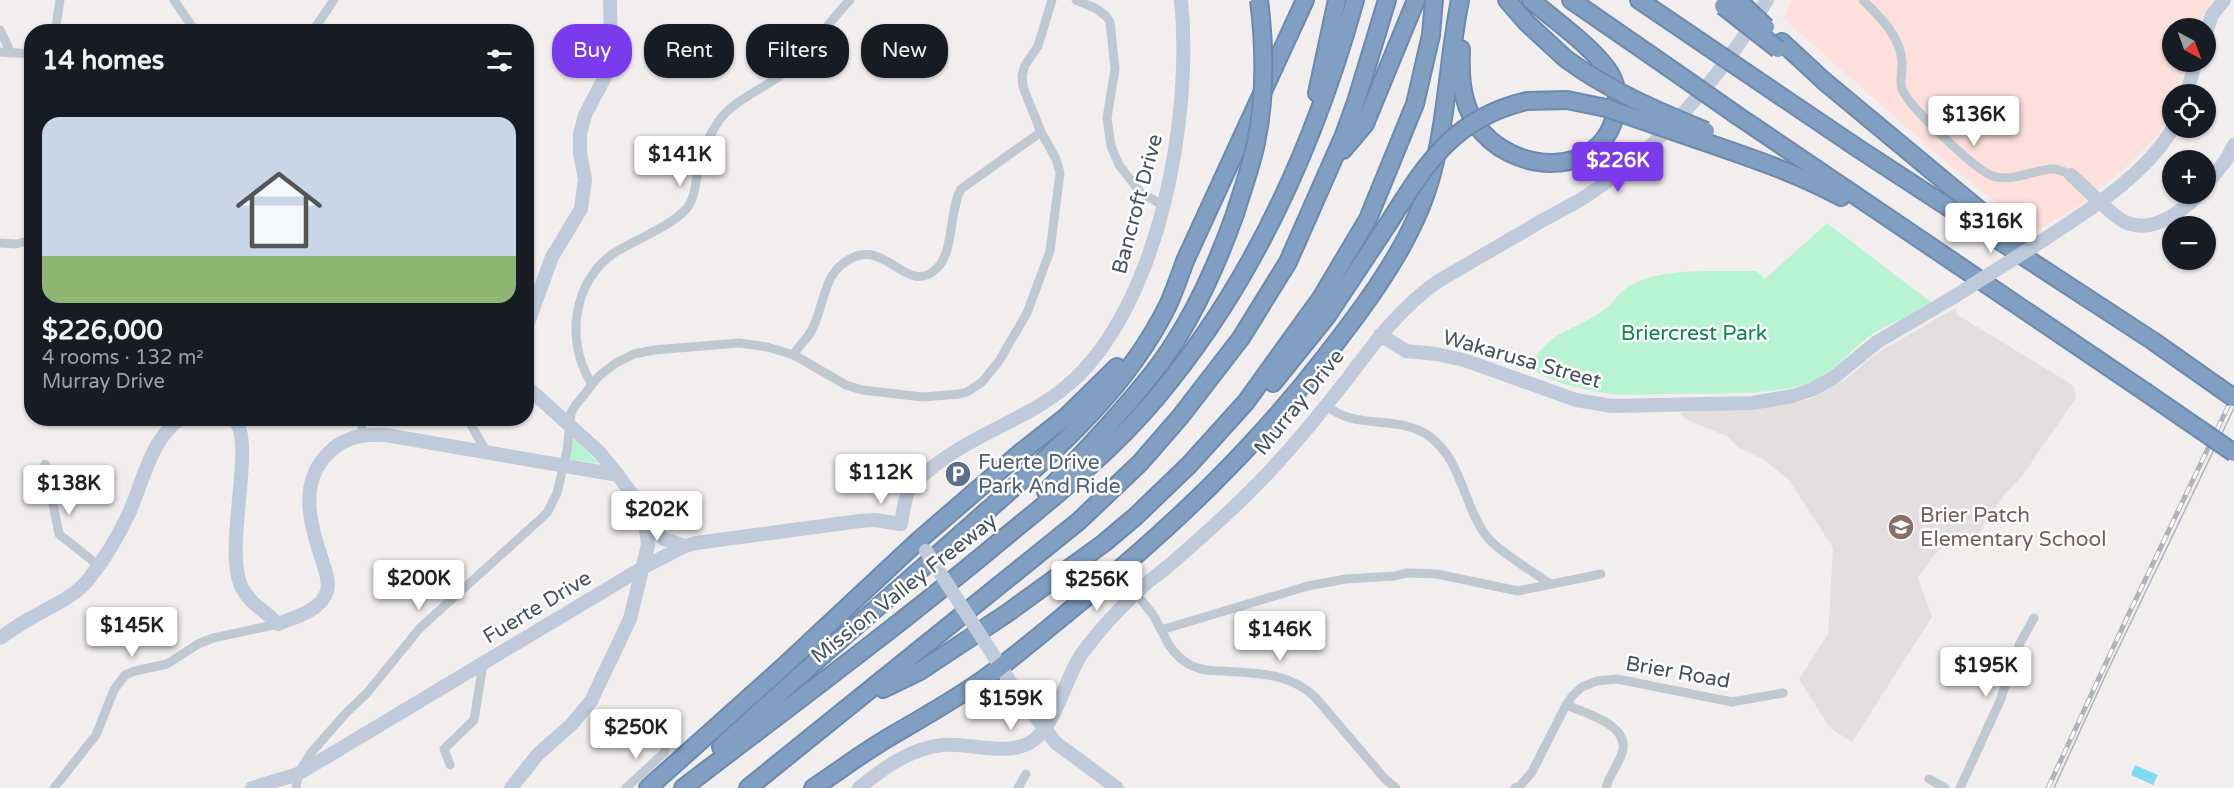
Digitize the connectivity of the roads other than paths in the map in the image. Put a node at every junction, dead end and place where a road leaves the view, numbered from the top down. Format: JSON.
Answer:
{"nodes":[{"id":1,"x":60,"y":0,"type":"edge"},
{"id":2,"x":174,"y":0,"type":"edge"},
{"id":3,"x":334,"y":0,"type":"edge"},
{"id":4,"x":610,"y":0,"type":"edge"},
{"id":5,"x":850,"y":0,"type":"edge"},
{"id":6,"x":1052,"y":0,"type":"edge"},
{"id":7,"x":1076,"y":0,"type":"edge"},
{"id":8,"x":1181,"y":0,"type":"edge"},
{"id":9,"x":1259,"y":0,"type":"edge"},
{"id":10,"x":1298,"y":0,"type":"edge"},
{"id":11,"x":1305,"y":0,"type":"edge"},
{"id":12,"x":1337,"y":0,"type":"edge"},
{"id":13,"x":1355,"y":0,"type":"edge"},
{"id":14,"x":1387,"y":0,"type":"edge"},
{"id":15,"x":1416,"y":0,"type":"edge"},
{"id":16,"x":1434,"y":0,"type":"edge"},
{"id":17,"x":1461,"y":0,"type":"edge"},
{"id":18,"x":1507,"y":0,"type":"edge"},
{"id":19,"x":1531,"y":0,"type":"edge"},
{"id":20,"x":1570,"y":0,"type":"edge"},
{"id":21,"x":1639,"y":0,"type":"edge"},
{"id":22,"x":1767,"y":0,"type":"edge"},
{"id":23,"x":1863,"y":0,"type":"edge"},
{"id":24,"x":2224,"y":0,"type":"edge"},
{"id":25,"x":1726,"y":2,"type":"edge"},
{"id":26,"x":2211,"y":18,"type":"edge"},
{"id":27,"x":56,"y":24,"type":"edge"},
{"id":28,"x":190,"y":24,"type":"edge"},
{"id":29,"x":318,"y":24,"type":"edge"},
{"id":30,"x":0,"y":30,"type":"edge"},
{"id":31,"x":0,"y":52,"type":"edge"},
{"id":32,"x":11,"y":53,"type":"junction"},
{"id":33,"x":24,"y":54,"type":"edge"},
{"id":34,"x":1272,"y":70,"type":"junction"},
{"id":35,"x":1041,"y":132,"type":"junction"},
{"id":36,"x":1701,"y":135,"type":"junction"},
{"id":37,"x":2166,"y":138,"type":"edge"},
{"id":38,"x":1306,"y":143,"type":"junction"},
{"id":39,"x":2234,"y":145,"type":"edge"},
{"id":40,"x":1335,"y":159,"type":"junction"},
{"id":41,"x":2216,"y":173,"type":"edge"},
{"id":42,"x":2071,"y":175,"type":"joint"},
{"id":43,"x":2101,"y":201,"type":"junction"},
{"id":44,"x":2189,"y":204,"type":"edge"},
{"id":45,"x":1163,"y":205,"type":"junction"},
{"id":46,"x":1916,"y":238,"type":"junction"},
{"id":47,"x":24,"y":242,"type":"edge"},
{"id":48,"x":0,"y":243,"type":"edge"},
{"id":49,"x":1185,"y":261,"type":"junction"},
{"id":50,"x":2075,"y":290,"type":"junction"},
{"id":51,"x":534,"y":306,"type":"edge"},
{"id":52,"x":1380,"y":334,"type":"junction"},
{"id":53,"x":794,"y":355,"type":"junction"},
{"id":54,"x":592,"y":384,"type":"junction"},
{"id":55,"x":534,"y":393,"type":"edge"},
{"id":56,"x":2234,"y":398,"type":"edge"},
{"id":57,"x":1326,"y":405,"type":"junction"},
{"id":58,"x":570,"y":425,"type":"junction"},
{"id":59,"x":172,"y":426,"type":"edge"},
{"id":60,"x":239,"y":426,"type":"edge"},
{"id":61,"x":362,"y":426,"type":"edge"},
{"id":62,"x":472,"y":426,"type":"edge"},
{"id":63,"x":363,"y":435,"type":"junction"},
{"id":64,"x":1213,"y":439,"type":"junction"},
{"id":65,"x":487,"y":453,"type":"junction"},
{"id":66,"x":2234,"y":453,"type":"edge"},
{"id":67,"x":45,"y":464,"type":"dead end"},
{"id":68,"x":563,"y":465,"type":"junction"},
{"id":69,"x":618,"y":475,"type":"junction"},
{"id":70,"x":645,"y":521,"type":"junction"},
{"id":71,"x":901,"y":524,"type":"junction"},
{"id":72,"x":998,"y":543,"type":"junction"},
{"id":73,"x":685,"y":546,"type":"junction"},
{"id":74,"x":922,"y":546,"type":"junction"},
{"id":75,"x":99,"y":566,"type":"junction"},
{"id":76,"x":644,"y":567,"type":"junction"},
{"id":77,"x":1601,"y":574,"type":"dead end"},
{"id":78,"x":1550,"y":584,"type":"junction"},
{"id":79,"x":1136,"y":593,"type":"junction"},
{"id":80,"x":2034,"y":618,"type":"dead end"},
{"id":81,"x":278,"y":624,"type":"junction"},
{"id":82,"x":1161,"y":630,"type":"junction"},
{"id":83,"x":0,"y":638,"type":"edge"},
{"id":84,"x":483,"y":664,"type":"junction"},
{"id":85,"x":1000,"y":667,"type":"junction"},
{"id":86,"x":1783,"y":693,"type":"dead end"},
{"id":87,"x":858,"y":701,"type":"junction"},
{"id":88,"x":1566,"y":705,"type":"junction"},
{"id":89,"x":1045,"y":730,"type":"junction"},
{"id":90,"x":665,"y":741,"type":"dead end"},
{"id":91,"x":450,"y":765,"type":"dead end"},
{"id":92,"x":298,"y":774,"type":"junction"},
{"id":93,"x":1026,"y":774,"type":"dead end"},
{"id":94,"x":1929,"y":779,"type":"dead end"},
{"id":95,"x":54,"y":788,"type":"edge"},
{"id":96,"x":252,"y":788,"type":"edge"},
{"id":97,"x":296,"y":788,"type":"edge"},
{"id":98,"x":511,"y":788,"type":"edge"},
{"id":99,"x":626,"y":788,"type":"edge"},
{"id":100,"x":648,"y":788,"type":"edge"},
{"id":101,"x":677,"y":788,"type":"edge"},
{"id":102,"x":683,"y":788,"type":"edge"},
{"id":103,"x":748,"y":788,"type":"edge"},
{"id":104,"x":813,"y":788,"type":"edge"},
{"id":105,"x":859,"y":788,"type":"edge"},
{"id":106,"x":1018,"y":788,"type":"edge"},
{"id":107,"x":1116,"y":788,"type":"edge"},
{"id":108,"x":1396,"y":788,"type":"edge"},
{"id":109,"x":1515,"y":788,"type":"edge"},
{"id":110,"x":1606,"y":788,"type":"edge"},
{"id":111,"x":1945,"y":788,"type":"edge"},
{"id":112,"x":1960,"y":788,"type":"edge"}],
"edges":[{"from":1,"to":27,"type":"street"},
{"from":2,"to":28,"type":"street"},
{"from":3,"to":29,"type":"street"},
{"from":4,"to":51,"type":"main road"},
{"from":5,"to":54,"type":"street"},
{"from":6,"to":35,"type":"street"},
{"from":7,"to":45,"type":"street"},
{"from":8,"to":45,"type":"main road","name":"Bancroft Drive"},
{"from":9,"to":72,"type":"highway","bridge":true},
{"from":10,"to":34,"type":"highway"},
{"from":11,"to":34,"type":"highway"},
{"from":12,"to":38,"type":"highway"},
{"from":13,"to":38,"type":"highway","name":"Mission Valley Freeway"},
{"from":14,"to":40,"type":"highway"},
{"from":15,"to":40,"type":"highway"},
{"from":16,"to":64,"type":"highway"},
{"from":17,"to":19,"type":"highway"},
{"from":17,"to":85,"type":"highway"},
{"from":18,"to":36,"type":"highway","bridge":true},
{"from":20,"to":46,"type":"highway","bridge":true},
{"from":21,"to":50,"type":"highway","bridge":true},
{"from":22,"to":52,"type":"main road","name":"Murray Drive"},
{"from":23,"to":42,"type":"street"},
{"from":24,"to":26,"type":"main road"},
{"from":25,"to":50,"type":"highway","bridge":true},
{"from":30,"to":32,"type":"street"},
{"from":31,"to":32,"type":"street"},
{"from":32,"to":33,"type":"street"},
{"from":34,"to":49,"type":"highway"},
{"from":35,"to":53,"type":"street"},
{"from":35,"to":53,"type":"street"},
{"from":36,"to":46,"type":"highway"},
{"from":36,"to":64,"type":"highway","bridge":true},
{"from":37,"to":43,"type":"main road","name":"Wakarusa Street"},
{"from":38,"to":72,"type":"highway","name":"Mission Valley Freeway"},
{"from":39,"to":41,"type":"main road"},
{"from":40,"to":87,"type":"highway"},
{"from":42,"to":43,"type":"main road"},
{"from":43,"to":44,"type":"main road"},
{"from":43,"to":52,"type":"main road","name":"Wakarusa Street","bridge":true},
{"from":45,"to":71,"type":"main road","name":"Bancroft Drive"},
{"from":46,"to":66,"type":"highway","bridge":true},
{"from":47,"to":48,"type":"street"},
{"from":49,"to":74,"type":"highway"},
{"from":49,"to":101,"type":"highway"},
{"from":50,"to":56,"type":"highway","bridge":true},
{"from":52,"to":57,"type":"main road","name":"Murray Drive"},
{"from":53,"to":54,"type":"street"},
{"from":54,"to":58,"type":"street"},
{"from":55,"to":58,"type":"main road"},
{"from":57,"to":78,"type":"street"},
{"from":57,"to":79,"type":"main road","name":"Murray Drive"},
{"from":58,"to":68,"type":"street"},
{"from":58,"to":69,"type":"main road"},
{"from":59,"to":75,"type":"main road"},
{"from":60,"to":81,"type":"main road"},
{"from":61,"to":63,"type":"street"},
{"from":62,"to":65,"type":"street"},
{"from":63,"to":65,"type":"main road"},
{"from":63,"to":81,"type":"main road"},
{"from":64,"to":87,"type":"highway"},
{"from":65,"to":68,"type":"main road"},
{"from":67,"to":75,"type":"street"},
{"from":68,"to":69,"type":"main road"},
{"from":68,"to":92,"type":"street"},
{"from":69,"to":70,"type":"main road"},
{"from":70,"to":73,"type":"main road"},
{"from":70,"to":76,"type":"main road"},
{"from":71,"to":73,"type":"main road","name":"Fuerte Drive"},
{"from":71,"to":74,"type":"main road"},
{"from":72,"to":102,"type":"highway","name":"Mission Valley Freeway"},
{"from":73,"to":76,"type":"main road","name":"Fuerte Drive"},
{"from":74,"to":85,"type":"main road","bridge":true},
{"from":74,"to":100,"type":"highway"},
{"from":75,"to":83,"type":"main road"},
{"from":76,"to":84,"type":"main road","name":"Fuerte Drive"},
{"from":76,"to":98,"type":"main road"},
{"from":77,"to":78,"type":"street"},
{"from":78,"to":82,"type":"street"},
{"from":79,"to":82,"type":"street"},
{"from":79,"to":89,"type":"main road","name":"Murray Drive"},
{"from":80,"to":112,"type":"street"},
{"from":81,"to":95,"type":"street"},
{"from":82,"to":108,"type":"street"},
{"from":84,"to":91,"type":"street"},
{"from":84,"to":92,"type":"main road","name":"Fuerte Drive"},
{"from":85,"to":89,"type":"main road"},
{"from":85,"to":104,"type":"highway"},
{"from":86,"to":88,"type":"street","name":"Brier Road"},
{"from":87,"to":103,"type":"highway"},
{"from":88,"to":109,"type":"street","name":"Brier Road"},
{"from":88,"to":110,"type":"street"},
{"from":89,"to":105,"type":"main road"},
{"from":89,"to":107,"type":"main road"},
{"from":90,"to":99,"type":"street"},
{"from":92,"to":96,"type":"main road","name":"Fuerte Drive"},
{"from":92,"to":97,"type":"street"},
{"from":93,"to":106,"type":"street"},
{"from":94,"to":111,"type":"street"}]}
